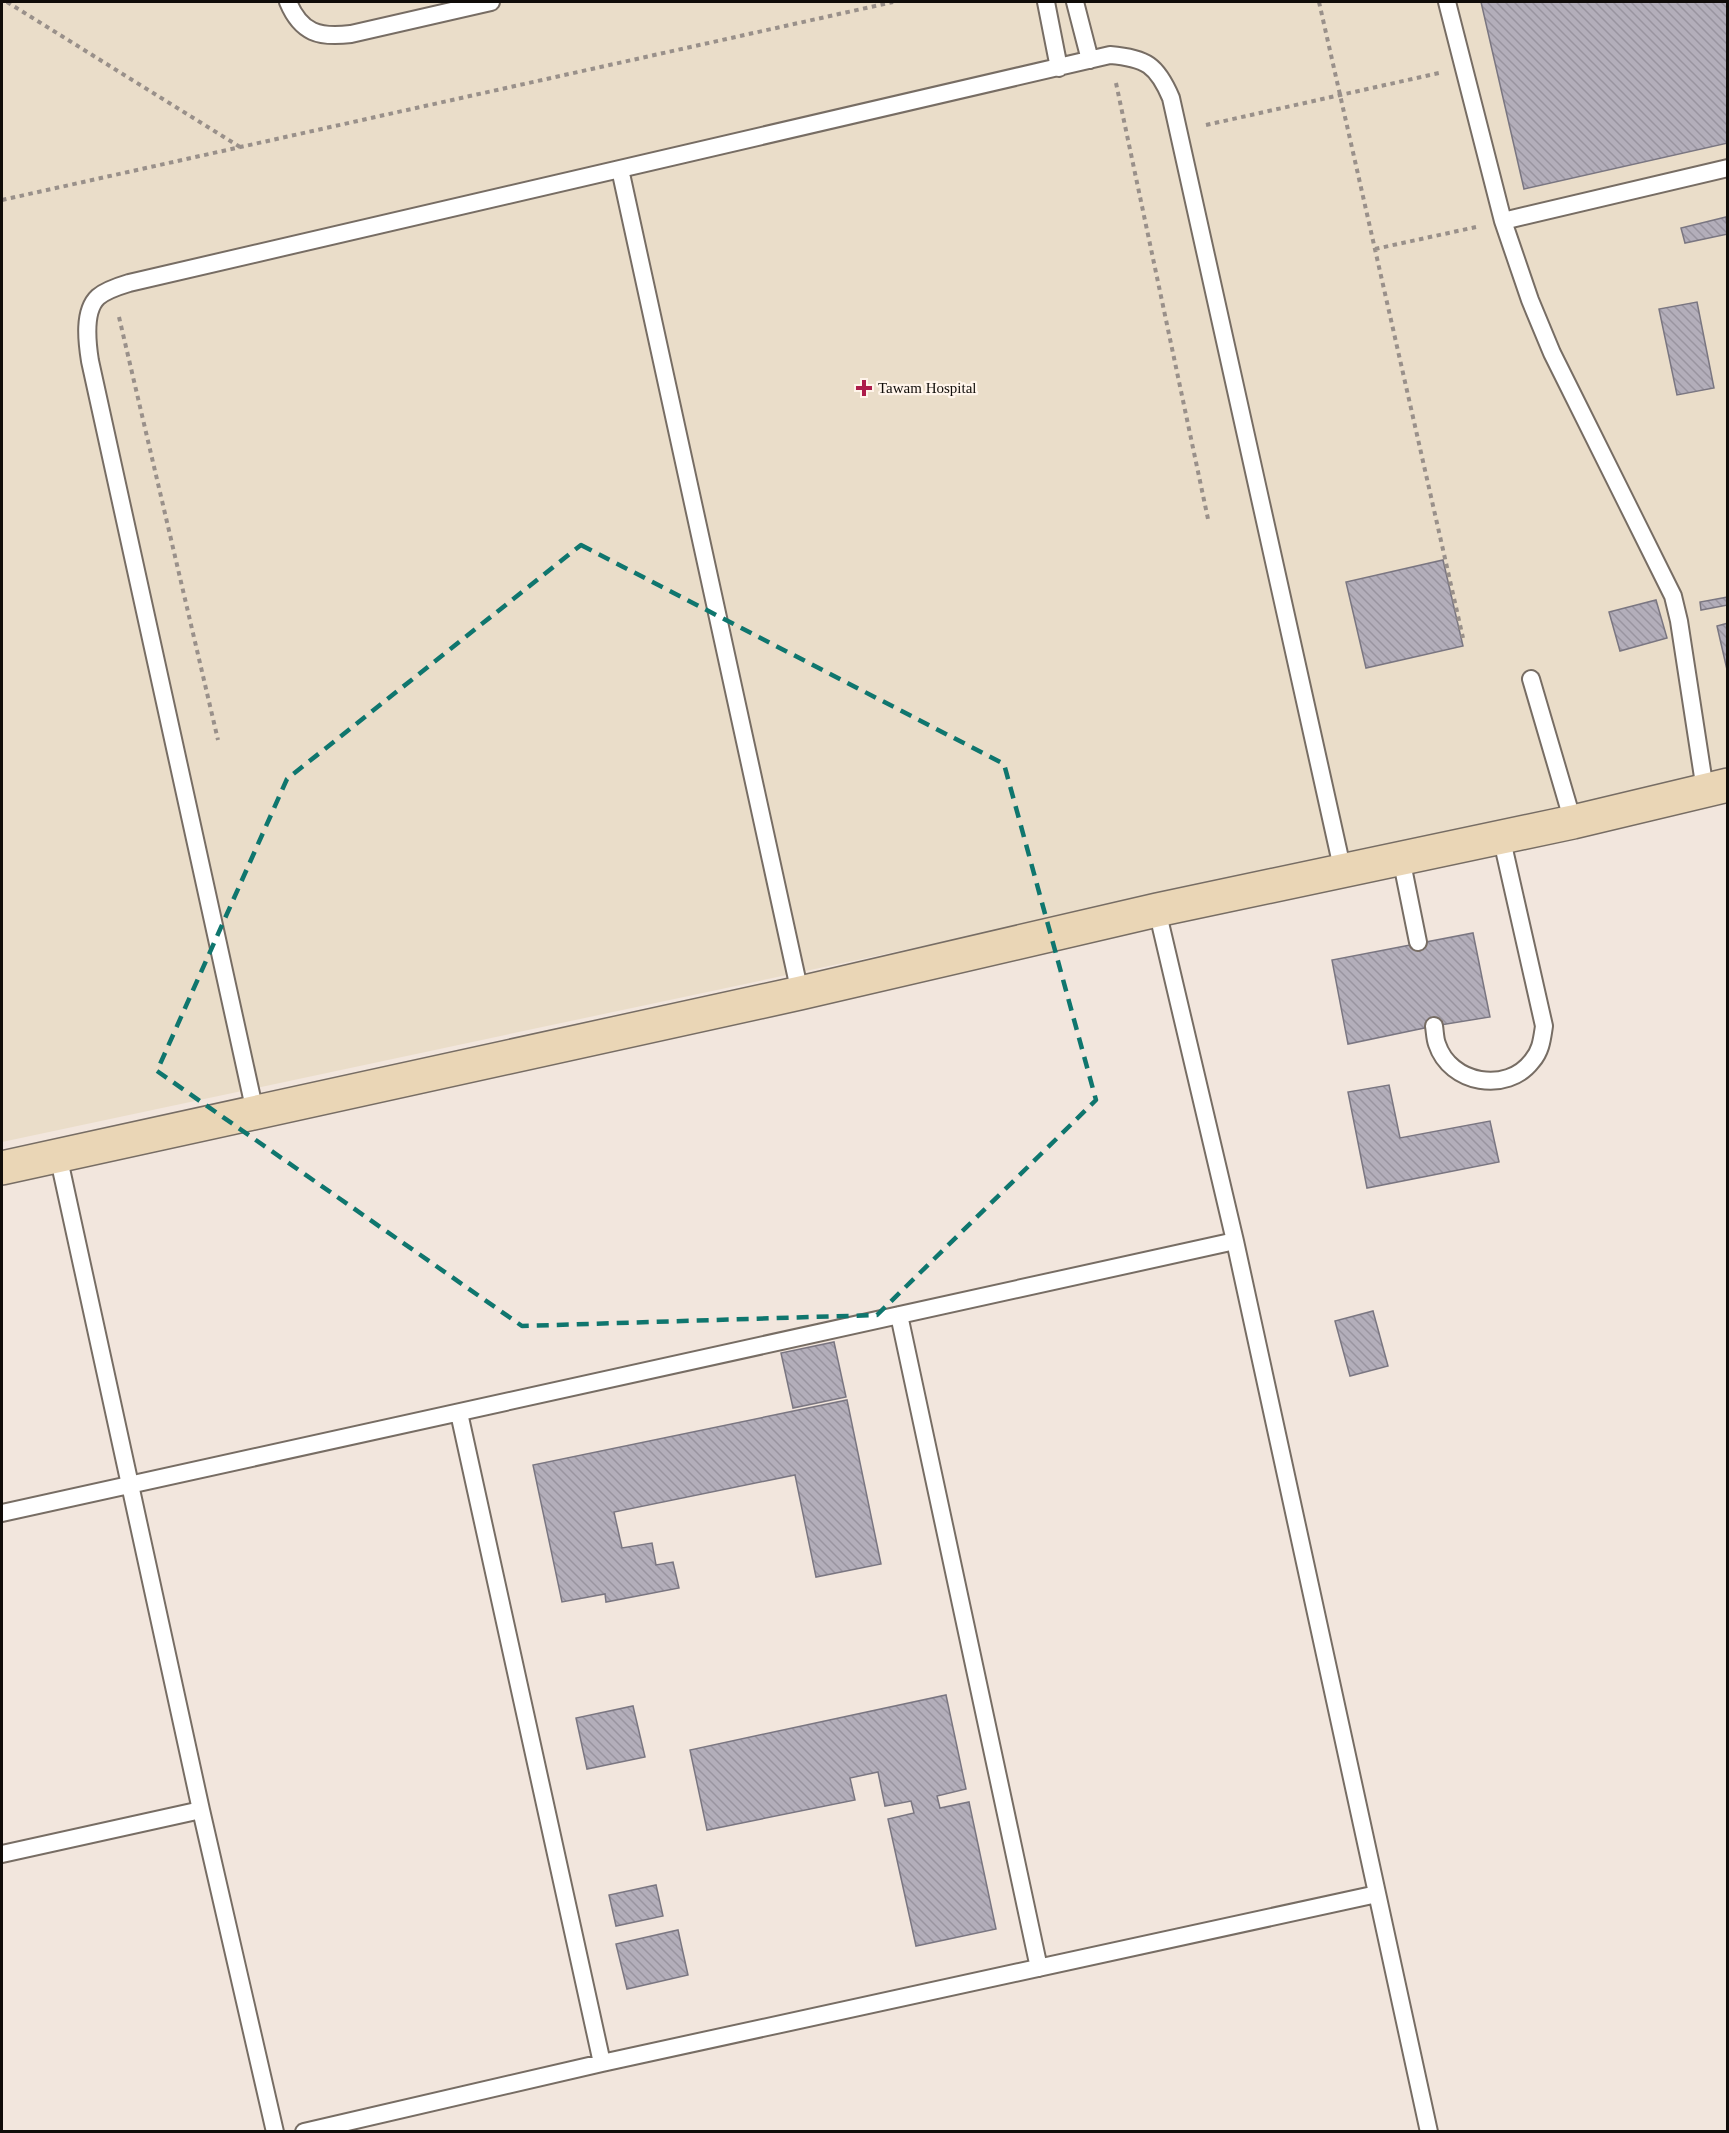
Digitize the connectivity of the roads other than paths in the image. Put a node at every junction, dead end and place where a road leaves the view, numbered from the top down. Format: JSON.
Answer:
{"nodes":[{"id":1,"x":288,"y":2,"type":"edge"},
{"id":2,"x":491,"y":2,"type":"edge"},
{"id":3,"x":1047,"y":2,"type":"edge"},
{"id":4,"x":1075,"y":2,"type":"edge"},
{"id":5,"x":1447,"y":2,"type":"edge"},
{"id":6,"x":1090,"y":60,"type":"junction"},
{"id":7,"x":1059,"y":68,"type":"junction"},
{"id":8,"x":1728,"y":168,"type":"edge"},
{"id":9,"x":620,"y":169,"type":"junction"},
{"id":10,"x":1503,"y":221,"type":"junction"},
{"id":11,"x":1531,"y":679,"type":"dead end"},
{"id":12,"x":1716,"y":788,"type":"edge"},
{"id":13,"x":1573,"y":822,"type":"junction"},
{"id":14,"x":1501,"y":836,"type":"junction"},
{"id":15,"x":1401,"y":858,"type":"junction"},
{"id":16,"x":1342,"y":872,"type":"junction"},
{"id":17,"x":1157,"y":910,"type":"junction"},
{"id":18,"x":1418,"y":942,"type":"dead end"},
{"id":19,"x":800,"y":993,"type":"junction"},
{"id":20,"x":1434,"y":1026,"type":"dead end"},
{"id":21,"x":255,"y":1112,"type":"junction"},
{"id":22,"x":58,"y":1155,"type":"junction"},
{"id":23,"x":2,"y":1168,"type":"edge"},
{"id":24,"x":1236,"y":1241,"type":"junction"},
{"id":25,"x":899,"y":1315,"type":"junction"},
{"id":26,"x":459,"y":1413,"type":"junction"},
{"id":27,"x":130,"y":1485,"type":"junction"},
{"id":28,"x":2,"y":1513,"type":"edge"},
{"id":29,"x":201,"y":1810,"type":"junction"},
{"id":30,"x":2,"y":1854,"type":"edge"},
{"id":31,"x":1377,"y":1894,"type":"junction"},
{"id":32,"x":1039,"y":1968,"type":"junction"},
{"id":33,"x":602,"y":2063,"type":"junction"},
{"id":34,"x":274,"y":2132,"type":"edge"},
{"id":35,"x":304,"y":2132,"type":"edge"},
{"id":36,"x":1429,"y":2132,"type":"edge"}],
"edges":[{"from":1,"to":2,"type":"lane"},
{"from":3,"to":7,"type":"lane"},
{"from":4,"to":6,"type":"lane"},
{"from":5,"to":10,"type":"lane"},
{"from":6,"to":7,"type":"lane"},
{"from":6,"to":16,"type":"lane"},
{"from":7,"to":9,"type":"lane"},
{"from":8,"to":10,"type":"lane"},
{"from":9,"to":19,"type":"lane"},
{"from":9,"to":21,"type":"lane"},
{"from":10,"to":12,"type":"lane"},
{"from":11,"to":13,"type":"lane"},
{"from":12,"to":13,"type":"street"},
{"from":13,"to":14,"type":"street"},
{"from":14,"to":15,"type":"street"},
{"from":14,"to":20,"type":"lane"},
{"from":15,"to":16,"type":"street"},
{"from":15,"to":18,"type":"lane"},
{"from":16,"to":17,"type":"street"},
{"from":17,"to":19,"type":"street"},
{"from":17,"to":24,"type":"lane"},
{"from":19,"to":21,"type":"street"},
{"from":21,"to":22,"type":"street"},
{"from":22,"to":23,"type":"street"},
{"from":22,"to":27,"type":"lane"},
{"from":24,"to":25,"type":"lane"},
{"from":24,"to":31,"type":"lane"},
{"from":25,"to":26,"type":"lane"},
{"from":25,"to":32,"type":"lane"},
{"from":26,"to":27,"type":"lane"},
{"from":26,"to":33,"type":"lane"},
{"from":27,"to":28,"type":"lane"},
{"from":27,"to":29,"type":"lane"},
{"from":29,"to":30,"type":"lane"},
{"from":29,"to":34,"type":"lane"},
{"from":31,"to":32,"type":"lane"},
{"from":31,"to":36,"type":"lane"},
{"from":32,"to":33,"type":"lane"},
{"from":33,"to":35,"type":"lane"}]}
